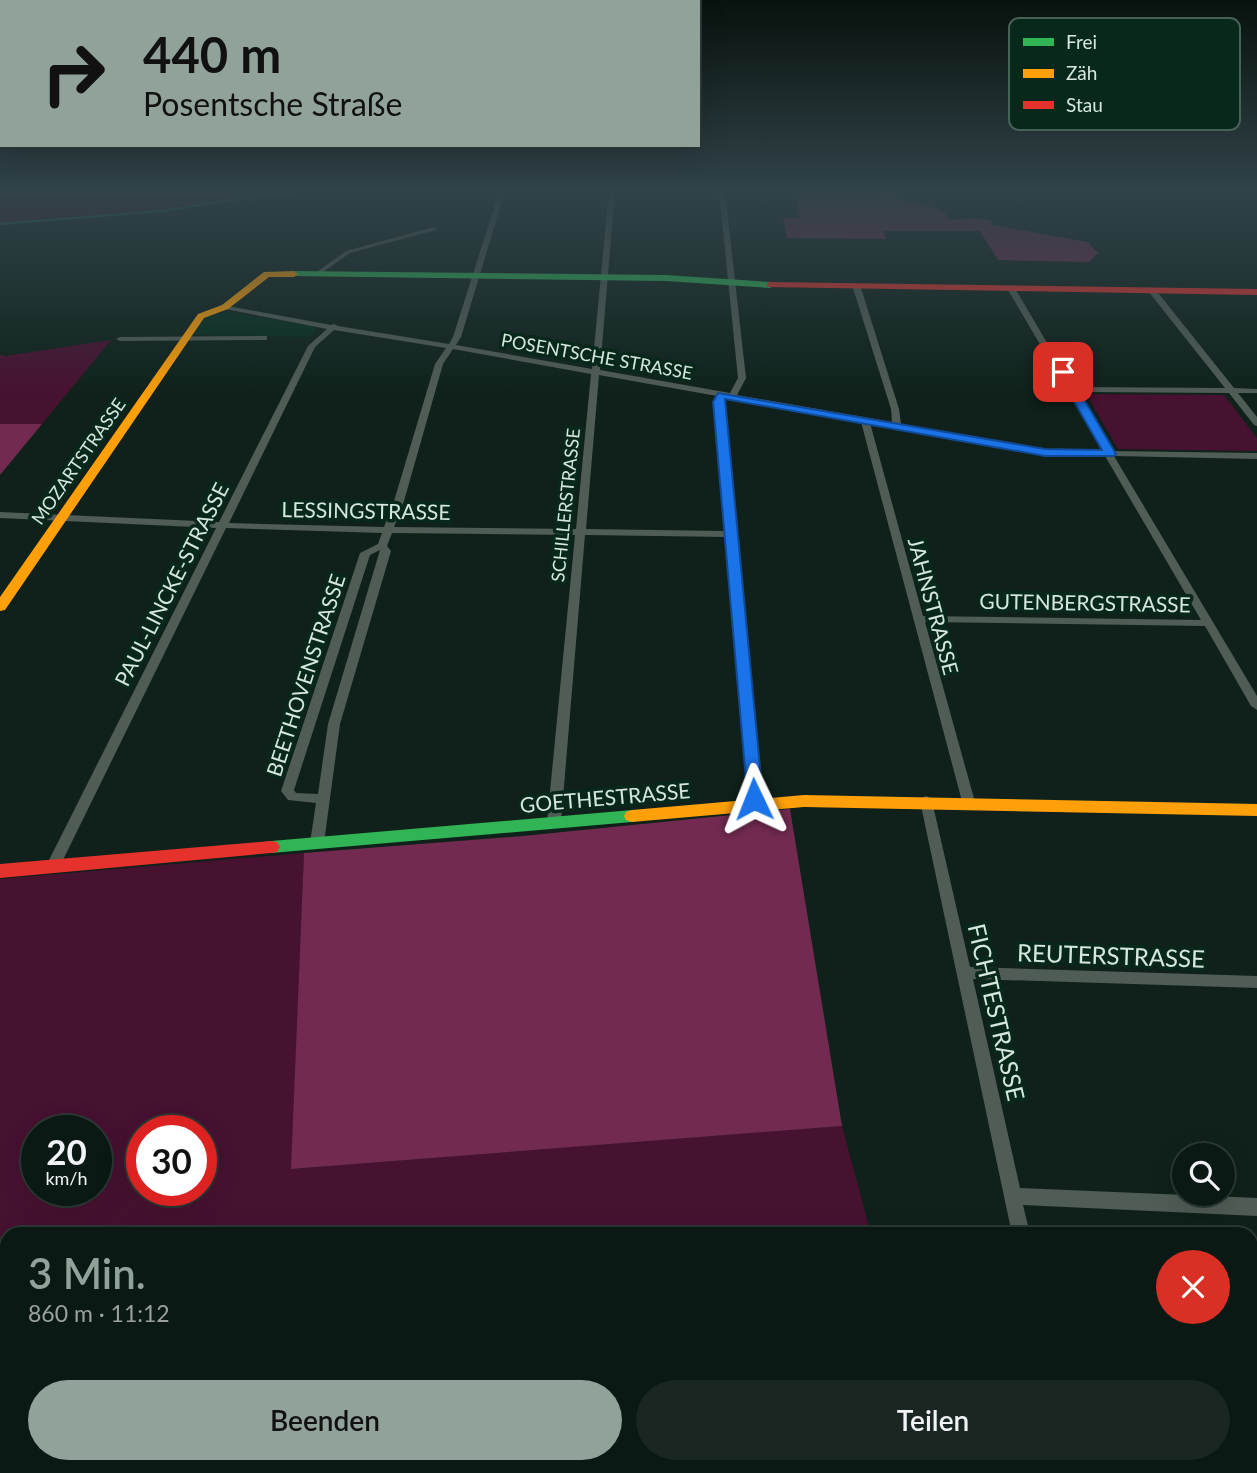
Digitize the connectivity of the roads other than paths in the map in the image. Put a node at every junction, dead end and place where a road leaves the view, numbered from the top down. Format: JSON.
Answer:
{"nodes":[{"id":1,"x":337,"y":260,"type":"edge"},
{"id":2,"x":481,"y":260,"type":"edge"},
{"id":3,"x":605,"y":260,"type":"edge"},
{"id":4,"x":730,"y":260,"type":"edge"},
{"id":5,"x":317,"y":274,"type":"junction"},
{"id":6,"x":476,"y":276,"type":"junction"},
{"id":7,"x":603,"y":277,"type":"junction"},
{"id":8,"x":732,"y":282,"type":"junction"},
{"id":9,"x":857,"y":288,"type":"junction"},
{"id":10,"x":1012,"y":290,"type":"junction"},
{"id":11,"x":1152,"y":291,"type":"junction"},
{"id":12,"x":1257,"y":292,"type":"edge"},
{"id":13,"x":225,"y":307,"type":"junction"},
{"id":14,"x":334,"y":326,"type":"junction"},
{"id":15,"x":188,"y":337,"type":"junction"},
{"id":16,"x":264,"y":338,"type":"dead end"},
{"id":17,"x":120,"y":339,"type":"dead end"},
{"id":18,"x":450,"y":346,"type":"junction"},
{"id":19,"x":596,"y":372,"type":"junction"},
{"id":20,"x":1073,"y":389,"type":"junction"},
{"id":21,"x":1230,"y":391,"type":"junction"},
{"id":22,"x":1257,"y":391,"type":"edge"},
{"id":23,"x":727,"y":396,"type":"junction"},
{"id":24,"x":865,"y":420,"type":"junction"},
{"id":25,"x":1257,"y":423,"type":"edge"},
{"id":26,"x":897,"y":426,"type":"junction"},
{"id":27,"x":1110,"y":454,"type":"junction"},
{"id":28,"x":1252,"y":456,"type":"edge"},
{"id":29,"x":1257,"y":470,"type":"edge"},
{"id":30,"x":0,"y":515,"type":"edge"},
{"id":31,"x":62,"y":517,"type":"junction"},
{"id":32,"x":222,"y":525,"type":"junction"},
{"id":33,"x":388,"y":530,"type":"junction"},
{"id":34,"x":579,"y":533,"type":"junction"},
{"id":35,"x":732,"y":534,"type":"junction"},
{"id":36,"x":382,"y":546,"type":"junction"},
{"id":37,"x":0,"y":607,"type":"edge"},
{"id":38,"x":918,"y":619,"type":"junction"},
{"id":39,"x":1209,"y":623,"type":"junction"},
{"id":40,"x":1257,"y":706,"type":"edge"},
{"id":41,"x":322,"y":799,"type":"junction"},
{"id":42,"x":926,"y":801,"type":"junction"},
{"id":43,"x":968,"y":802,"type":"junction"},
{"id":44,"x":756,"y":805,"type":"junction"},
{"id":45,"x":1257,"y":810,"type":"edge"},
{"id":46,"x":554,"y":822,"type":"junction"},
{"id":47,"x":317,"y":844,"type":"junction"},
{"id":48,"x":53,"y":866,"type":"junction"},
{"id":49,"x":0,"y":871,"type":"edge"},
{"id":50,"x":964,"y":973,"type":"junction"},
{"id":51,"x":1257,"y":982,"type":"edge"},
{"id":52,"x":1013,"y":1196,"type":"junction"},
{"id":53,"x":1257,"y":1207,"type":"edge"},
{"id":54,"x":1020,"y":1227,"type":"edge"}],
"edges":[{"from":1,"to":5,"type":"street"},
{"from":2,"to":6,"type":"street","name":"BEETHOVENSTRASSE"},
{"from":3,"to":7,"type":"street","name":"SCHILLERSTRASSE"},
{"from":4,"to":8,"type":"street"},
{"from":5,"to":6,"type":"street","name":"MOZARTSTRASSE"},
{"from":5,"to":13,"type":"street","name":"MOZARTSTRASSE"},
{"from":6,"to":7,"type":"street","name":"MOZARTSTRASSE"},
{"from":6,"to":18,"type":"street","name":"BEETHOVENSTRASSE"},
{"from":7,"to":8,"type":"street","name":"MOZARTSTRASSE"},
{"from":7,"to":19,"type":"street","name":"SCHILLERSTRASSE"},
{"from":8,"to":9,"type":"street","name":"MOZARTSTRASSE"},
{"from":8,"to":23,"type":"street"},
{"from":9,"to":10,"type":"street","name":"MOZARTSTRASSE"},
{"from":9,"to":26,"type":"street"},
{"from":10,"to":11,"type":"street","name":"MOZARTSTRASSE"},
{"from":10,"to":20,"type":"street","name":"GUTENBERGSTRASSE"},
{"from":11,"to":12,"type":"street","name":"MOZARTSTRASSE"},
{"from":11,"to":21,"type":"street"},
{"from":13,"to":14,"type":"street","name":"POSENTSCHE STRASSE"},
{"from":13,"to":15,"type":"street","name":"MOZARTSTRASSE"},
{"from":14,"to":18,"type":"street","name":"POSENTSCHE STRASSE"},
{"from":14,"to":32,"type":"street","name":"PAUL-LINCKE-STRASSE"},
{"from":15,"to":16,"type":"street"},
{"from":15,"to":17,"type":"street"},
{"from":15,"to":31,"type":"street","name":"MOZARTSTRASSE"},
{"from":18,"to":19,"type":"street","name":"POSENTSCHE STRASSE"},
{"from":18,"to":33,"type":"street","name":"BEETHOVENSTRASSE"},
{"from":19,"to":23,"type":"street","name":"POSENTSCHE STRASSE"},
{"from":19,"to":34,"type":"street","name":"SCHILLERSTRASSE"},
{"from":20,"to":21,"type":"street"},
{"from":20,"to":27,"type":"street","name":"GUTENBERGSTRASSE"},
{"from":21,"to":22,"type":"street"},
{"from":21,"to":25,"type":"street"},
{"from":23,"to":24,"type":"street","name":"POSENTSCHE STRASSE"},
{"from":23,"to":35,"type":"street"},
{"from":24,"to":26,"type":"street","name":"POSENTSCHE STRASSE"},
{"from":24,"to":38,"type":"street","name":"JAHNSTRASSE"},
{"from":26,"to":27,"type":"street","name":"POSENTSCHE STRASSE"},
{"from":27,"to":28,"type":"street","name":"POSENTSCHE STRASSE"},
{"from":27,"to":39,"type":"street","name":"GUTENBERGSTRASSE"},
{"from":28,"to":29,"type":"street"},
{"from":30,"to":31,"type":"street","name":"LESSINGSTRASSE"},
{"from":31,"to":32,"type":"street","name":"LESSINGSTRASSE"},
{"from":31,"to":37,"type":"street","name":"MOZARTSTRASSE"},
{"from":32,"to":33,"type":"street","name":"LESSINGSTRASSE"},
{"from":32,"to":48,"type":"street","name":"PAUL-LINCKE-STRASSE"},
{"from":33,"to":34,"type":"street","name":"LESSINGSTRASSE"},
{"from":33,"to":36,"type":"street","name":"BEETHOVENSTRASSE"},
{"from":34,"to":35,"type":"street","name":"LESSINGSTRASSE"},
{"from":34,"to":46,"type":"street","name":"SCHILLERSTRASSE"},
{"from":35,"to":44,"type":"street"},
{"from":36,"to":41,"type":"street","name":"BEETHOVENSTRASSE"},
{"from":36,"to":41,"type":"street","name":"BEETHOVENSTRASSE"},
{"from":38,"to":39,"type":"street","name":"GUTENBERGSTRASSE"},
{"from":38,"to":43,"type":"street","name":"JAHNSTRASSE"},
{"from":39,"to":40,"type":"street","name":"GUTENBERGSTRASSE"},
{"from":41,"to":47,"type":"street","name":"BEETHOVENSTRASSE"},
{"from":42,"to":43,"type":"street","name":"GOETHESTRASSE"},
{"from":42,"to":44,"type":"street","name":"GOETHESTRASSE"},
{"from":42,"to":50,"type":"street","name":"FICHTESTRASSE"},
{"from":43,"to":45,"type":"street","name":"GOETHESTRASSE"},
{"from":44,"to":46,"type":"street","name":"GOETHESTRASSE"},
{"from":46,"to":47,"type":"street","name":"GOETHESTRASSE"},
{"from":47,"to":48,"type":"street","name":"GOETHESTRASSE"},
{"from":48,"to":49,"type":"street","name":"GOETHESTRASSE"},
{"from":50,"to":51,"type":"street","name":"REUTERSTRASSE"},
{"from":50,"to":52,"type":"street","name":"FICHTESTRASSE"},
{"from":52,"to":53,"type":"street"},
{"from":52,"to":54,"type":"street","name":"FICHTESTRASSE"}]}
